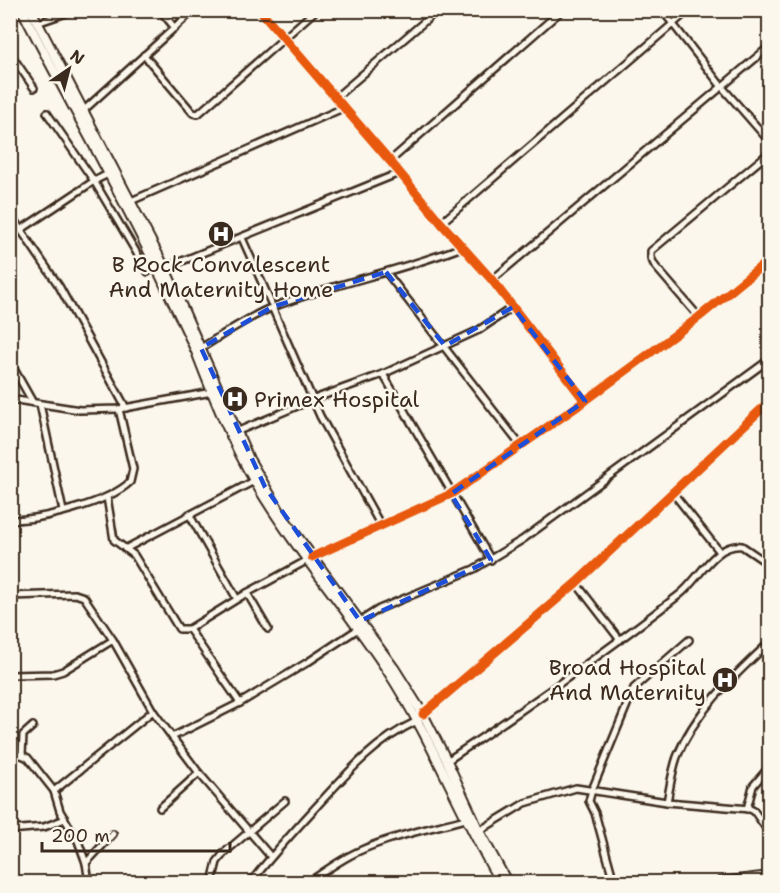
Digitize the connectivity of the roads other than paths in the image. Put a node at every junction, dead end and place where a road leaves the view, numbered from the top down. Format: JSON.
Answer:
{"nodes":[{"id":1,"x":22,"y":10,"type":"edge"},
{"id":2,"x":31,"y":10,"type":"edge"},
{"id":3,"x":75,"y":10,"type":"edge"},
{"id":4,"x":160,"y":10,"type":"edge"},
{"id":5,"x":194,"y":10,"type":"edge"},
{"id":6,"x":260,"y":10,"type":"edge"},
{"id":7,"x":316,"y":10,"type":"edge"},
{"id":8,"x":438,"y":10,"type":"edge"},
{"id":9,"x":562,"y":10,"type":"edge"},
{"id":10,"x":663,"y":10,"type":"edge"},
{"id":11,"x":688,"y":10,"type":"edge"},
{"id":12,"x":38,"y":23,"type":"junction"},
{"id":13,"x":674,"y":23,"type":"junction"},
{"id":14,"x":175,"y":28,"type":"junction"},
{"id":15,"x":283,"y":39,"type":"junction"},
{"id":16,"x":770,"y":46,"type":"edge"},
{"id":17,"x":10,"y":52,"type":"edge"},
{"id":18,"x":144,"y":54,"type":"junction"},
{"id":19,"x":722,"y":87,"type":"junction"},
{"id":20,"x":34,"y":88,"type":"dead end"},
{"id":21,"x":335,"y":98,"type":"junction"},
{"id":22,"x":344,"y":108,"type":"junction"},
{"id":23,"x":83,"y":111,"type":"junction"},
{"id":24,"x":47,"y":113,"type":"dead end"},
{"id":25,"x":770,"y":142,"type":"edge"},
{"id":26,"x":770,"y":152,"type":"edge"},
{"id":27,"x":390,"y":160,"type":"junction"},
{"id":28,"x":110,"y":173,"type":"junction"},
{"id":29,"x":399,"y":173,"type":"junction"},
{"id":30,"x":94,"y":181,"type":"junction"},
{"id":31,"x":131,"y":201,"type":"junction"},
{"id":32,"x":10,"y":214,"type":"edge"},
{"id":33,"x":441,"y":224,"type":"junction"},
{"id":34,"x":22,"y":229,"type":"junction"},
{"id":35,"x":242,"y":238,"type":"junction"},
{"id":36,"x":462,"y":247,"type":"junction"},
{"id":37,"x":770,"y":260,"type":"edge"},
{"id":38,"x":165,"y":268,"type":"junction"},
{"id":39,"x":148,"y":272,"type":"dead end"},
{"id":40,"x":386,"y":272,"type":"junction"},
{"id":41,"x":492,"y":280,"type":"junction"},
{"id":42,"x":271,"y":305,"type":"junction"},
{"id":43,"x":513,"y":307,"type":"junction"},
{"id":44,"x":699,"y":317,"type":"junction"},
{"id":45,"x":445,"y":346,"type":"junction"},
{"id":46,"x":201,"y":348,"type":"junction"},
{"id":47,"x":770,"y":359,"type":"edge"},
{"id":48,"x":10,"y":362,"type":"edge"},
{"id":49,"x":382,"y":374,"type":"junction"},
{"id":50,"x":212,"y":392,"type":"junction"},
{"id":51,"x":10,"y":399,"type":"edge"},
{"id":52,"x":314,"y":399,"type":"junction"},
{"id":53,"x":32,"y":401,"type":"junction"},
{"id":54,"x":585,"y":401,"type":"junction"},
{"id":55,"x":770,"y":401,"type":"edge"},
{"id":56,"x":40,"y":404,"type":"junction"},
{"id":57,"x":123,"y":409,"type":"junction"},
{"id":58,"x":236,"y":432,"type":"junction"},
{"id":59,"x":521,"y":446,"type":"junction"},
{"id":60,"x":254,"y":481,"type":"junction"},
{"id":61,"x":673,"y":493,"type":"junction"},
{"id":62,"x":452,"y":494,"type":"junction"},
{"id":63,"x":107,"y":496,"type":"junction"},
{"id":64,"x":271,"y":504,"type":"junction"},
{"id":65,"x":63,"y":511,"type":"junction"},
{"id":66,"x":189,"y":514,"type":"junction"},
{"id":67,"x":10,"y":520,"type":"edge"},
{"id":68,"x":381,"y":526,"type":"junction"},
{"id":69,"x":125,"y":549,"type":"junction"},
{"id":70,"x":720,"y":552,"type":"junction"},
{"id":71,"x":309,"y":559,"type":"junction"},
{"id":72,"x":491,"y":560,"type":"junction"},
{"id":73,"x":770,"y":566,"type":"edge"},
{"id":74,"x":576,"y":583,"type":"junction"},
{"id":75,"x":246,"y":593,"type":"junction"},
{"id":76,"x":10,"y":596,"type":"edge"},
{"id":77,"x":237,"y":599,"type":"junction"},
{"id":78,"x":359,"y":625,"type":"junction"},
{"id":79,"x":268,"y":628,"type":"dead end"},
{"id":80,"x":189,"y":629,"type":"junction"},
{"id":81,"x":113,"y":640,"type":"junction"},
{"id":82,"x":620,"y":640,"type":"junction"},
{"id":83,"x":689,"y":640,"type":"dead end"},
{"id":84,"x":770,"y":642,"type":"edge"},
{"id":85,"x":10,"y":675,"type":"edge"},
{"id":86,"x":240,"y":703,"type":"junction"},
{"id":87,"x":153,"y":711,"type":"junction"},
{"id":88,"x":420,"y":717,"type":"junction"},
{"id":89,"x":33,"y":726,"type":"dead end"},
{"id":90,"x":172,"y":737,"type":"junction"},
{"id":91,"x":10,"y":755,"type":"edge"},
{"id":92,"x":22,"y":755,"type":"junction"},
{"id":93,"x":447,"y":761,"type":"junction"},
{"id":94,"x":770,"y":766,"type":"edge"},
{"id":95,"x":199,"y":773,"type":"junction"},
{"id":96,"x":592,"y":790,"type":"junction"},
{"id":97,"x":54,"y":791,"type":"junction"},
{"id":98,"x":285,"y":801,"type":"dead end"},
{"id":99,"x":667,"y":802,"type":"junction"},
{"id":100,"x":160,"y":808,"type":"dead end"},
{"id":101,"x":747,"y":809,"type":"junction"},
{"id":102,"x":65,"y":819,"type":"junction"},
{"id":103,"x":465,"y":819,"type":"junction"},
{"id":104,"x":10,"y":830,"type":"edge"},
{"id":105,"x":478,"y":831,"type":"junction"},
{"id":106,"x":248,"y":832,"type":"junction"},
{"id":107,"x":113,"y":834,"type":"dead end"},
{"id":108,"x":770,"y":834,"type":"edge"},
{"id":109,"x":270,"y":857,"type":"junction"},
{"id":110,"x":86,"y":863,"type":"junction"},
{"id":111,"x":770,"y":876,"type":"edge"},
{"id":112,"x":89,"y":882,"type":"edge"},
{"id":113,"x":212,"y":882,"type":"edge"},
{"id":114,"x":251,"y":882,"type":"edge"},
{"id":115,"x":309,"y":882,"type":"edge"},
{"id":116,"x":500,"y":882,"type":"edge"},
{"id":117,"x":507,"y":882,"type":"edge"},
{"id":118,"x":614,"y":882,"type":"edge"},
{"id":119,"x":720,"y":882,"type":"edge"}],
"edges":[{"from":1,"to":28,"type":"main road"},
{"from":2,"to":12,"type":"main road"},
{"from":3,"to":12,"type":"street"},
{"from":4,"to":14,"type":"street"},
{"from":5,"to":14,"type":"street"},
{"from":6,"to":15,"type":"street"},
{"from":7,"to":15,"type":"street"},
{"from":8,"to":21,"type":"street"},
{"from":9,"to":27,"type":"street"},
{"from":10,"to":13,"type":"street"},
{"from":11,"to":13,"type":"street"},
{"from":12,"to":23,"type":"main road"},
{"from":13,"to":19,"type":"street"},
{"from":13,"to":33,"type":"street"},
{"from":14,"to":18,"type":"street"},
{"from":15,"to":18,"type":"street"},
{"from":15,"to":21,"type":"street"},
{"from":16,"to":19,"type":"street"},
{"from":17,"to":20,"type":"street"},
{"from":18,"to":23,"type":"street"},
{"from":19,"to":25,"type":"street"},
{"from":19,"to":41,"type":"street"},
{"from":21,"to":22,"type":"street"},
{"from":22,"to":27,"type":"street"},
{"from":22,"to":31,"type":"street"},
{"from":23,"to":31,"type":"main road"},
{"from":24,"to":30,"type":"street"},
{"from":26,"to":44,"type":"street"},
{"from":27,"to":29,"type":"street"},
{"from":28,"to":30,"type":"street"},
{"from":28,"to":50,"type":"main road"},
{"from":29,"to":33,"type":"street"},
{"from":29,"to":35,"type":"street"},
{"from":30,"to":34,"type":"street"},
{"from":30,"to":39,"type":"street"},
{"from":31,"to":38,"type":"main road"},
{"from":32,"to":34,"type":"street"},
{"from":33,"to":36,"type":"street"},
{"from":34,"to":57,"type":"street"},
{"from":35,"to":38,"type":"street"},
{"from":35,"to":42,"type":"street"},
{"from":36,"to":40,"type":"street"},
{"from":36,"to":41,"type":"street"},
{"from":37,"to":44,"type":"street"},
{"from":38,"to":46,"type":"main road"},
{"from":40,"to":42,"type":"street"},
{"from":40,"to":45,"type":"street"},
{"from":41,"to":43,"type":"street"},
{"from":42,"to":46,"type":"street"},
{"from":42,"to":52,"type":"street"},
{"from":43,"to":45,"type":"street"},
{"from":43,"to":54,"type":"street"},
{"from":44,"to":54,"type":"street"},
{"from":45,"to":49,"type":"street"},
{"from":45,"to":59,"type":"street"},
{"from":46,"to":58,"type":"main road"},
{"from":47,"to":72,"type":"street"},
{"from":48,"to":53,"type":"street"},
{"from":49,"to":52,"type":"street"},
{"from":49,"to":62,"type":"street"},
{"from":50,"to":57,"type":"street"},
{"from":50,"to":60,"type":"main road"},
{"from":51,"to":53,"type":"street"},
{"from":52,"to":58,"type":"street"},
{"from":52,"to":68,"type":"street"},
{"from":53,"to":56,"type":"street"},
{"from":54,"to":59,"type":"street"},
{"from":55,"to":61,"type":"street"},
{"from":56,"to":57,"type":"street"},
{"from":56,"to":65,"type":"street"},
{"from":57,"to":63,"type":"street"},
{"from":58,"to":64,"type":"main road"},
{"from":59,"to":62,"type":"street"},
{"from":60,"to":64,"type":"main road"},
{"from":60,"to":66,"type":"street"},
{"from":61,"to":70,"type":"street"},
{"from":61,"to":74,"type":"street"},
{"from":62,"to":68,"type":"street"},
{"from":62,"to":72,"type":"street"},
{"from":63,"to":65,"type":"street"},
{"from":63,"to":69,"type":"street"},
{"from":64,"to":71,"type":"main road"},
{"from":65,"to":67,"type":"street"},
{"from":66,"to":69,"type":"street"},
{"from":66,"to":77,"type":"street"},
{"from":68,"to":71,"type":"street"},
{"from":69,"to":80,"type":"street"},
{"from":70,"to":73,"type":"street"},
{"from":70,"to":82,"type":"street"},
{"from":71,"to":75,"type":"street"},
{"from":71,"to":78,"type":"main road"},
{"from":72,"to":78,"type":"street"},
{"from":74,"to":82,"type":"street"},
{"from":74,"to":88,"type":"street"},
{"from":75,"to":77,"type":"street"},
{"from":75,"to":79,"type":"street"},
{"from":76,"to":81,"type":"street"},
{"from":77,"to":80,"type":"street"},
{"from":78,"to":86,"type":"street"},
{"from":78,"to":88,"type":"main road"},
{"from":80,"to":86,"type":"street"},
{"from":81,"to":85,"type":"street"},
{"from":81,"to":87,"type":"street"},
{"from":82,"to":93,"type":"street"},
{"from":83,"to":96,"type":"street"},
{"from":84,"to":99,"type":"street"},
{"from":86,"to":90,"type":"street"},
{"from":87,"to":90,"type":"street"},
{"from":87,"to":97,"type":"street"},
{"from":88,"to":93,"type":"main road"},
{"from":88,"to":103,"type":"main road"},
{"from":88,"to":109,"type":"street"},
{"from":89,"to":92,"type":"street"},
{"from":90,"to":95,"type":"street"},
{"from":91,"to":92,"type":"street"},
{"from":92,"to":97,"type":"street"},
{"from":93,"to":105,"type":"main road"},
{"from":94,"to":101,"type":"street"},
{"from":95,"to":100,"type":"street"},
{"from":95,"to":106,"type":"street"},
{"from":96,"to":99,"type":"street"},
{"from":96,"to":105,"type":"street"},
{"from":96,"to":118,"type":"street"},
{"from":97,"to":102,"type":"street"},
{"from":98,"to":106,"type":"street"},
{"from":99,"to":101,"type":"street"},
{"from":101,"to":108,"type":"street"},
{"from":102,"to":104,"type":"street"},
{"from":102,"to":110,"type":"street"},
{"from":103,"to":115,"type":"street"},
{"from":103,"to":116,"type":"main road"},
{"from":105,"to":117,"type":"main road"},
{"from":106,"to":109,"type":"street"},
{"from":106,"to":113,"type":"street"},
{"from":107,"to":110,"type":"street"},
{"from":109,"to":114,"type":"street"},
{"from":110,"to":112,"type":"street"},
{"from":111,"to":119,"type":"main road"}]}
